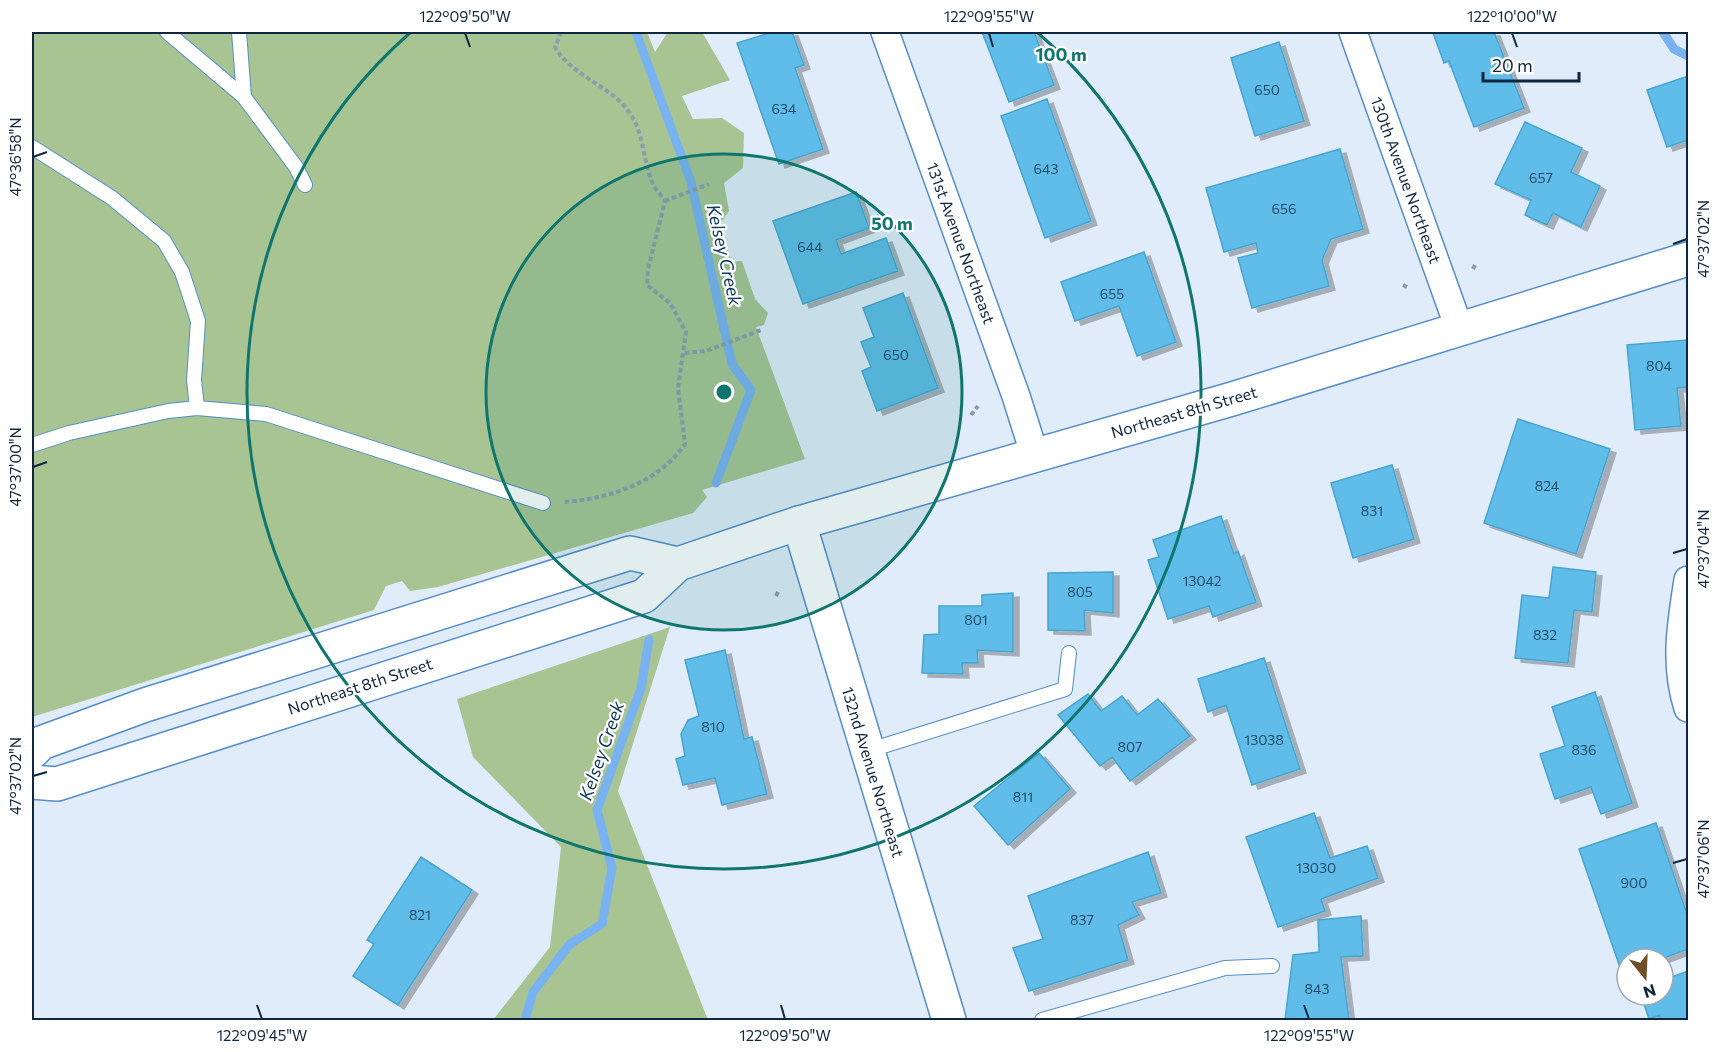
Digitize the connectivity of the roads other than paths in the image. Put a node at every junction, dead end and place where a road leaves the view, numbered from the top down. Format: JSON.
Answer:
{"nodes":[{"id":1,"x":167,"y":32,"type":"edge"},
{"id":2,"x":239,"y":32,"type":"edge"},
{"id":3,"x":885,"y":32,"type":"edge"},
{"id":4,"x":1353,"y":32,"type":"edge"},
{"id":5,"x":244,"y":97,"type":"junction"},
{"id":6,"x":32,"y":147,"type":"edge"},
{"id":7,"x":305,"y":185,"type":"dead end"},
{"id":8,"x":1689,"y":258,"type":"edge"},
{"id":9,"x":1460,"y":328,"type":"junction"},
{"id":10,"x":197,"y":408,"type":"junction"},
{"id":11,"x":32,"y":445,"type":"edge"},
{"id":12,"x":1035,"y":456,"type":"junction"},
{"id":13,"x":543,"y":502,"type":"road end"},
{"id":14,"x":799,"y":523,"type":"junction"},
{"id":15,"x":678,"y":564,"type":"junction"},
{"id":16,"x":1689,"y":580,"type":"edge"},
{"id":17,"x":1069,"y":653,"type":"dead end"},
{"id":18,"x":1689,"y":708,"type":"edge"},
{"id":19,"x":867,"y":751,"type":"junction"},
{"id":20,"x":32,"y":752,"type":"edge"},
{"id":21,"x":32,"y":782,"type":"edge"},
{"id":22,"x":1272,"y":966,"type":"dead end"},
{"id":23,"x":949,"y":1020,"type":"edge"},
{"id":24,"x":1042,"y":1020,"type":"edge"}],
"edges":[{"from":1,"to":5,"type":"lane"},
{"from":2,"to":5,"type":"lane"},
{"from":3,"to":12,"type":"street","name":"131st Avenue Northeast"},
{"from":4,"to":9,"type":"street","name":"130th Avenue Northeast"},
{"from":5,"to":7,"type":"lane"},
{"from":6,"to":10,"type":"lane"},
{"from":8,"to":9,"type":"main road","name":"Northeast 8th Street"},
{"from":9,"to":12,"type":"main road","name":"Northeast 8th Street"},
{"from":10,"to":11,"type":"lane"},
{"from":10,"to":13,"type":"lane"},
{"from":12,"to":14,"type":"main road","name":"Northeast 8th Street"},
{"from":14,"to":15,"type":"main road","name":"Northeast 8th Street"},
{"from":14,"to":19,"type":"main road","name":"132nd Avenue Northeast"},
{"from":15,"to":20,"type":"main road"},
{"from":15,"to":21,"type":"main road","name":"Northeast 8th Street"},
{"from":16,"to":18,"type":"street"},
{"from":17,"to":19,"type":"lane"},
{"from":19,"to":23,"type":"main road","name":"132nd Avenue Northeast"},
{"from":22,"to":24,"type":"lane"}]}
